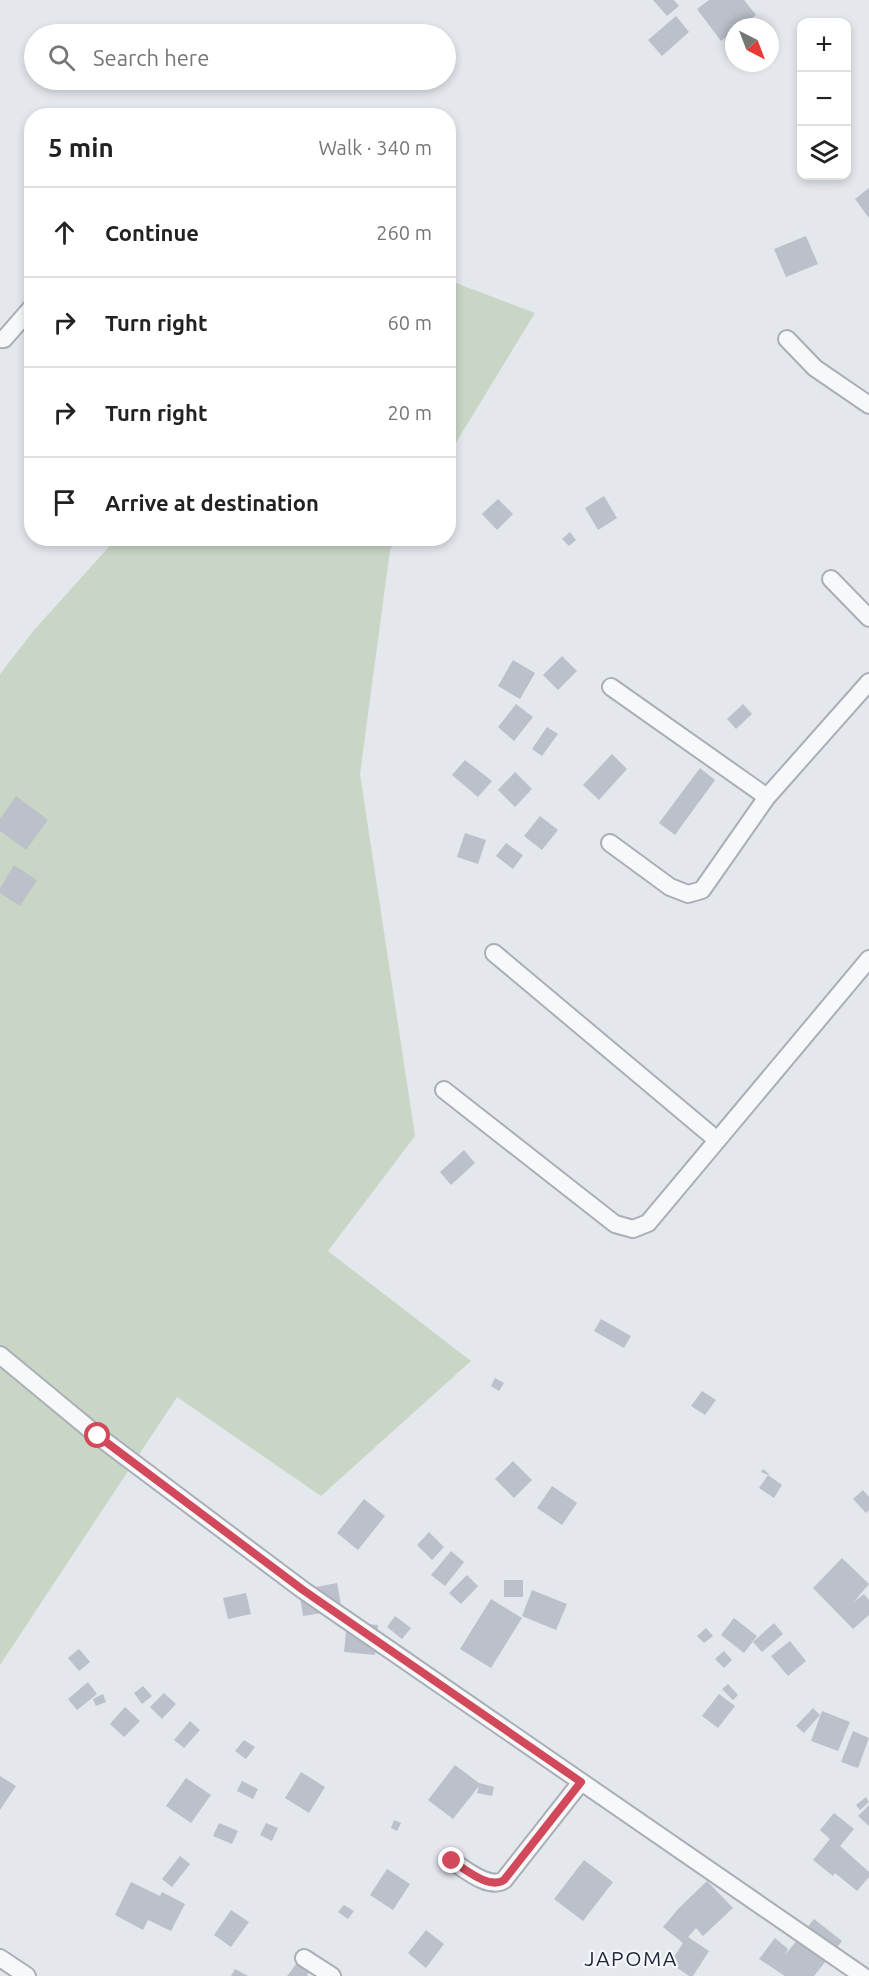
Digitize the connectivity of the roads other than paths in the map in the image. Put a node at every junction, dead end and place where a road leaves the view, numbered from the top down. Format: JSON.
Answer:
{"nodes":[{"id":1,"x":24,"y":316,"type":"edge"},
{"id":2,"x":0,"y":339,"type":"edge"},
{"id":3,"x":787,"y":339,"type":"dead end"},
{"id":4,"x":869,"y":405,"type":"edge"},
{"id":5,"x":831,"y":579,"type":"dead end"},
{"id":6,"x":869,"y":618,"type":"edge"},
{"id":7,"x":869,"y":681,"type":"edge"},
{"id":8,"x":611,"y":687,"type":"dead end"},
{"id":9,"x":766,"y":797,"type":"junction"},
{"id":10,"x":610,"y":843,"type":"dead end"},
{"id":11,"x":494,"y":953,"type":"dead end"},
{"id":12,"x":869,"y":959,"type":"edge"},
{"id":13,"x":444,"y":1090,"type":"dead end"},
{"id":14,"x":717,"y":1140,"type":"junction"},
{"id":15,"x":0,"y":1355,"type":"edge"},
{"id":16,"x":581,"y":1782,"type":"junction"},
{"id":17,"x":452,"y":1861,"type":"dead end"},
{"id":18,"x":0,"y":1958,"type":"edge"},
{"id":19,"x":304,"y":1958,"type":"dead end"},
{"id":20,"x":27,"y":1976,"type":"edge"},
{"id":21,"x":332,"y":1976,"type":"edge"},
{"id":22,"x":863,"y":1976,"type":"edge"}],
"edges":[{"from":1,"to":2,"type":"street"},
{"from":3,"to":4,"type":"street"},
{"from":5,"to":6,"type":"street"},
{"from":7,"to":9,"type":"street"},
{"from":8,"to":9,"type":"street"},
{"from":9,"to":10,"type":"street"},
{"from":11,"to":14,"type":"street"},
{"from":12,"to":14,"type":"street"},
{"from":13,"to":14,"type":"street"},
{"from":15,"to":16,"type":"street"},
{"from":16,"to":17,"type":"street"},
{"from":16,"to":22,"type":"street"},
{"from":18,"to":20,"type":"street"},
{"from":19,"to":21,"type":"street"}]}
